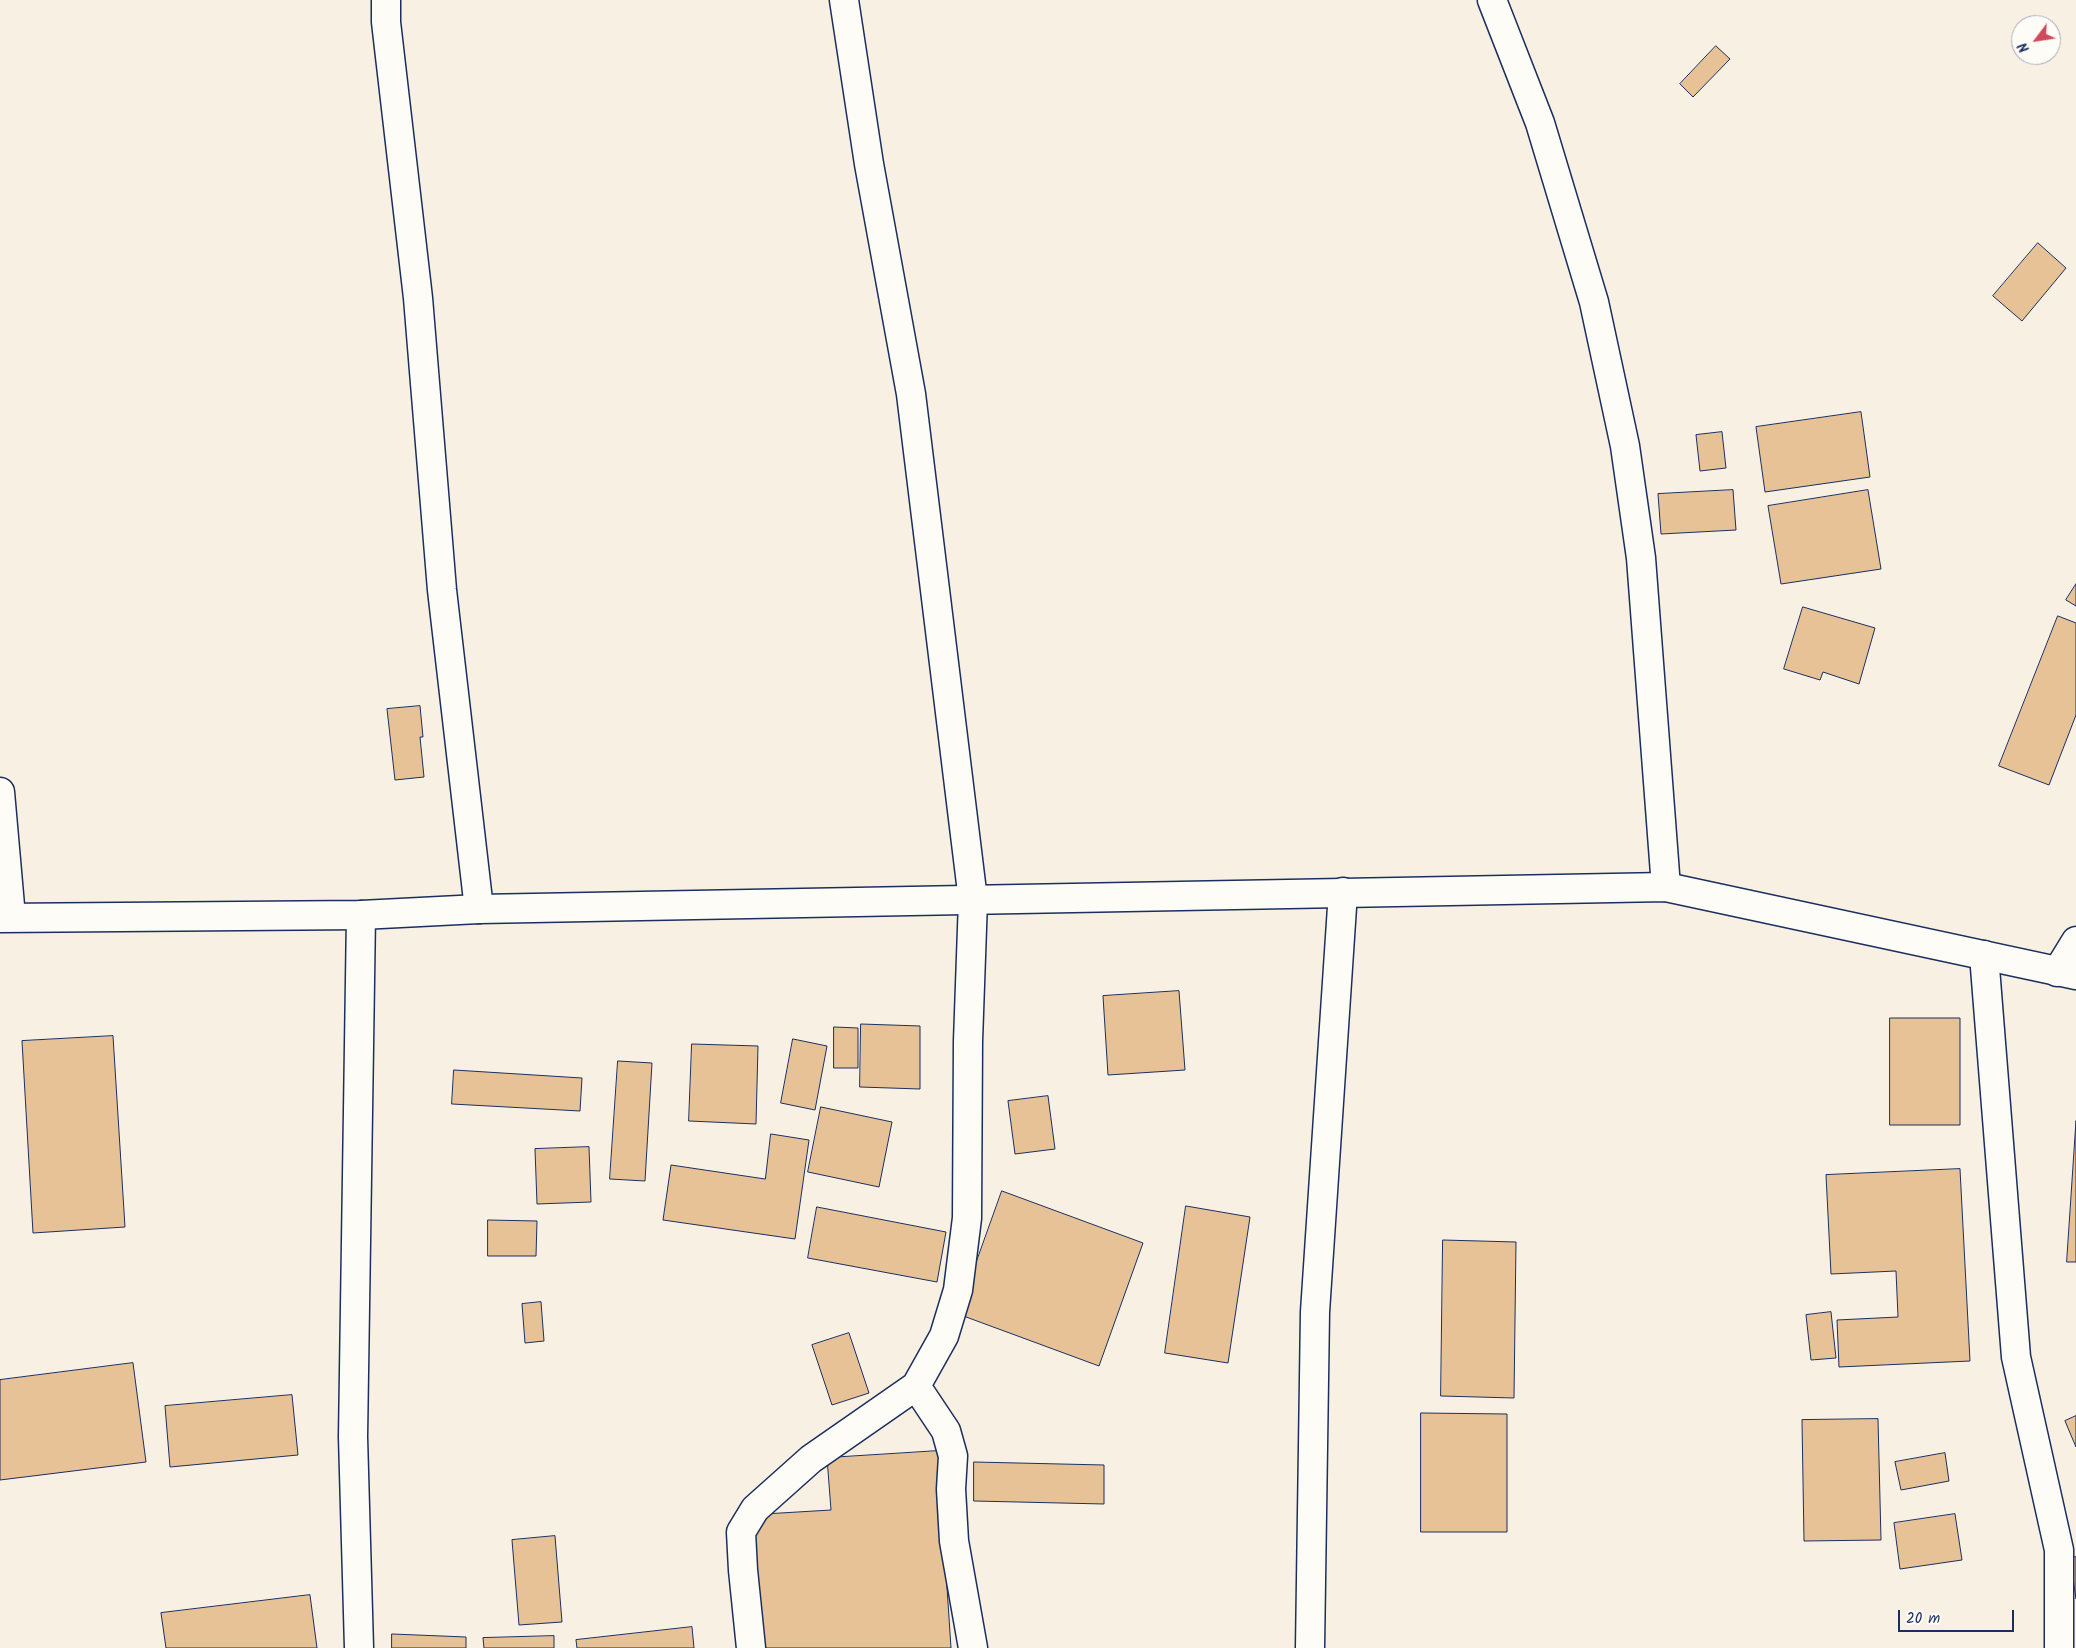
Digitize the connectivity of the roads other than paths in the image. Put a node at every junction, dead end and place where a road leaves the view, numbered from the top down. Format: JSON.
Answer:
{"nodes":[{"id":1,"x":386,"y":0,"type":"edge"},
{"id":2,"x":844,"y":0,"type":"edge"},
{"id":3,"x":1492,"y":0,"type":"edge"},
{"id":4,"x":0,"y":792,"type":"edge"},
{"id":5,"x":1666,"y":888,"type":"junction"},
{"id":6,"x":1343,"y":892,"type":"junction"},
{"id":7,"x":973,"y":900,"type":"junction"},
{"id":8,"x":479,"y":909,"type":"junction"},
{"id":9,"x":361,"y":915,"type":"junction"},
{"id":10,"x":5,"y":918,"type":"edge"},
{"id":11,"x":2076,"y":941,"type":"edge"},
{"id":12,"x":1984,"y":954,"type":"junction"},
{"id":13,"x":2067,"y":973,"type":"edge"},
{"id":14,"x":916,"y":1386,"type":"junction"},
{"id":15,"x":359,"y":1648,"type":"edge"},
{"id":16,"x":751,"y":1648,"type":"edge"},
{"id":17,"x":973,"y":1648,"type":"edge"},
{"id":18,"x":1310,"y":1648,"type":"edge"},
{"id":19,"x":2059,"y":1648,"type":"edge"}],
"edges":[{"from":1,"to":8,"type":"main road"},
{"from":2,"to":7,"type":"main road"},
{"from":3,"to":5,"type":"main road"},
{"from":4,"to":10,"type":"main road"},
{"from":5,"to":6,"type":"main road"},
{"from":5,"to":12,"type":"main road"},
{"from":6,"to":7,"type":"main road"},
{"from":6,"to":18,"type":"main road"},
{"from":7,"to":8,"type":"main road"},
{"from":7,"to":14,"type":"main road"},
{"from":8,"to":9,"type":"main road"},
{"from":9,"to":10,"type":"main road"},
{"from":9,"to":15,"type":"main road"},
{"from":11,"to":13,"type":"main road"},
{"from":12,"to":13,"type":"main road"},
{"from":12,"to":19,"type":"main road"},
{"from":14,"to":16,"type":"main road"},
{"from":14,"to":17,"type":"main road"}]}
